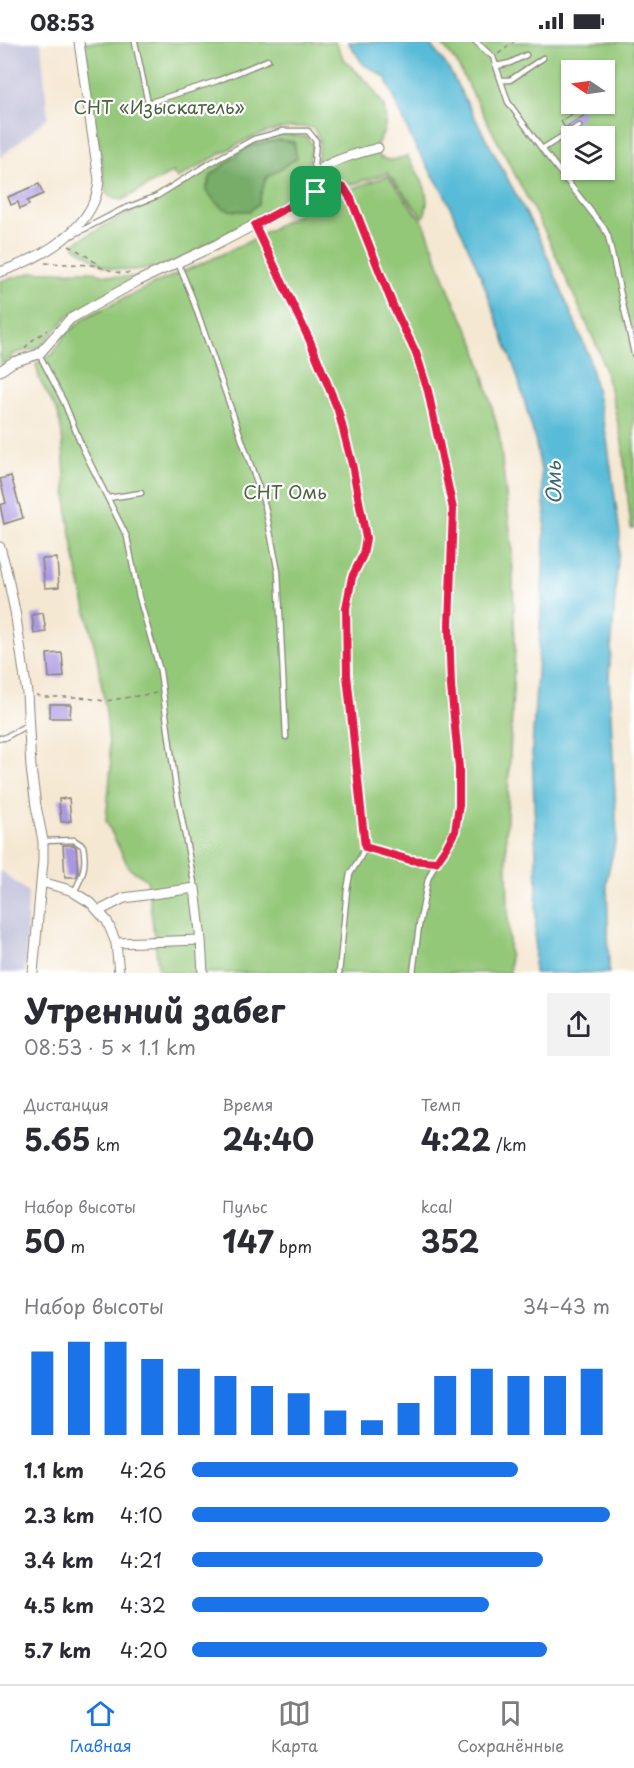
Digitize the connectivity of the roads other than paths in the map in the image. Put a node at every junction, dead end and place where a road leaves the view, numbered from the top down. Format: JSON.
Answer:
{"nodes":[{"id":1,"x":79,"y":42,"type":"edge"},
{"id":2,"x":135,"y":42,"type":"edge"},
{"id":3,"x":476,"y":42,"type":"edge"},
{"id":4,"x":526,"y":55,"type":"dead end"},
{"id":5,"x":543,"y":58,"type":"dead end"},
{"id":6,"x":268,"y":60,"type":"dead end"},
{"id":7,"x":496,"y":66,"type":"junction"},
{"id":8,"x":502,"y":80,"type":"junction"},
{"id":9,"x":561,"y":137,"type":"edge"},
{"id":10,"x":378,"y":148,"type":"dead end"},
{"id":11,"x":542,"y":149,"type":"junction"},
{"id":12,"x":317,"y":174,"type":"junction"},
{"id":13,"x":316,"y":192,"type":"junction"},
{"id":14,"x":255,"y":225,"type":"junction"},
{"id":15,"x":60,"y":242,"type":"junction"},
{"id":16,"x":178,"y":263,"type":"junction"},
{"id":17,"x":0,"y":272,"type":"edge"},
{"id":18,"x":39,"y":354,"type":"junction"},
{"id":19,"x":634,"y":354,"type":"edge"},
{"id":20,"x":0,"y":371,"type":"edge"},
{"id":21,"x":141,"y":494,"type":"dead end"},
{"id":22,"x":108,"y":498,"type":"junction"},
{"id":23,"x":0,"y":547,"type":"edge"},
{"id":24,"x":3,"y":570,"type":"edge"},
{"id":25,"x":28,"y":725,"type":"junction"},
{"id":26,"x":286,"y":736,"type":"dead end"},
{"id":27,"x":0,"y":738,"type":"edge"},
{"id":28,"x":43,"y":841,"type":"junction"},
{"id":29,"x":365,"y":847,"type":"junction"},
{"id":30,"x":436,"y":862,"type":"junction"},
{"id":31,"x":42,"y":882,"type":"junction"},
{"id":32,"x":195,"y":888,"type":"junction"},
{"id":33,"x":74,"y":892,"type":"junction"},
{"id":34,"x":99,"y":911,"type":"junction"},
{"id":35,"x":201,"y":940,"type":"junction"},
{"id":36,"x":116,"y":943,"type":"junction"},
{"id":37,"x":33,"y":973,"type":"edge"},
{"id":38,"x":119,"y":973,"type":"edge"},
{"id":39,"x":203,"y":973,"type":"edge"},
{"id":40,"x":339,"y":973,"type":"edge"},
{"id":41,"x":413,"y":973,"type":"edge"}],
"edges":[{"from":1,"to":15,"type":"street"},
{"from":2,"to":6,"type":"lane"},
{"from":3,"to":7,"type":"lane"},
{"from":4,"to":7,"type":"lane"},
{"from":5,"to":8,"type":"lane"},
{"from":7,"to":8,"type":"lane"},
{"from":8,"to":11,"type":"lane"},
{"from":9,"to":11,"type":"lane"},
{"from":10,"to":12,"type":"street"},
{"from":11,"to":19,"type":"lane"},
{"from":12,"to":13,"type":"street"},
{"from":12,"to":15,"type":"lane"},
{"from":13,"to":14,"type":"street"},
{"from":13,"to":30,"type":"lane"},
{"from":14,"to":16,"type":"street"},
{"from":14,"to":29,"type":"lane"},
{"from":15,"to":17,"type":"street"},
{"from":16,"to":18,"type":"street"},
{"from":16,"to":26,"type":"lane"},
{"from":18,"to":20,"type":"street"},
{"from":18,"to":22,"type":"lane"},
{"from":21,"to":22,"type":"lane"},
{"from":22,"to":32,"type":"lane"},
{"from":23,"to":24,"type":"street"},
{"from":24,"to":25,"type":"street"},
{"from":25,"to":27,"type":"lane"},
{"from":25,"to":28,"type":"street"},
{"from":28,"to":31,"type":"street"},
{"from":28,"to":33,"type":"lane"},
{"from":29,"to":30,"type":"lane"},
{"from":29,"to":40,"type":"lane"},
{"from":30,"to":41,"type":"lane"},
{"from":31,"to":33,"type":"street"},
{"from":31,"to":37,"type":"street"},
{"from":32,"to":34,"type":"street"},
{"from":32,"to":35,"type":"street"},
{"from":33,"to":34,"type":"street"},
{"from":34,"to":36,"type":"street"},
{"from":35,"to":36,"type":"street"},
{"from":35,"to":39,"type":"street"},
{"from":36,"to":38,"type":"street"}]}
